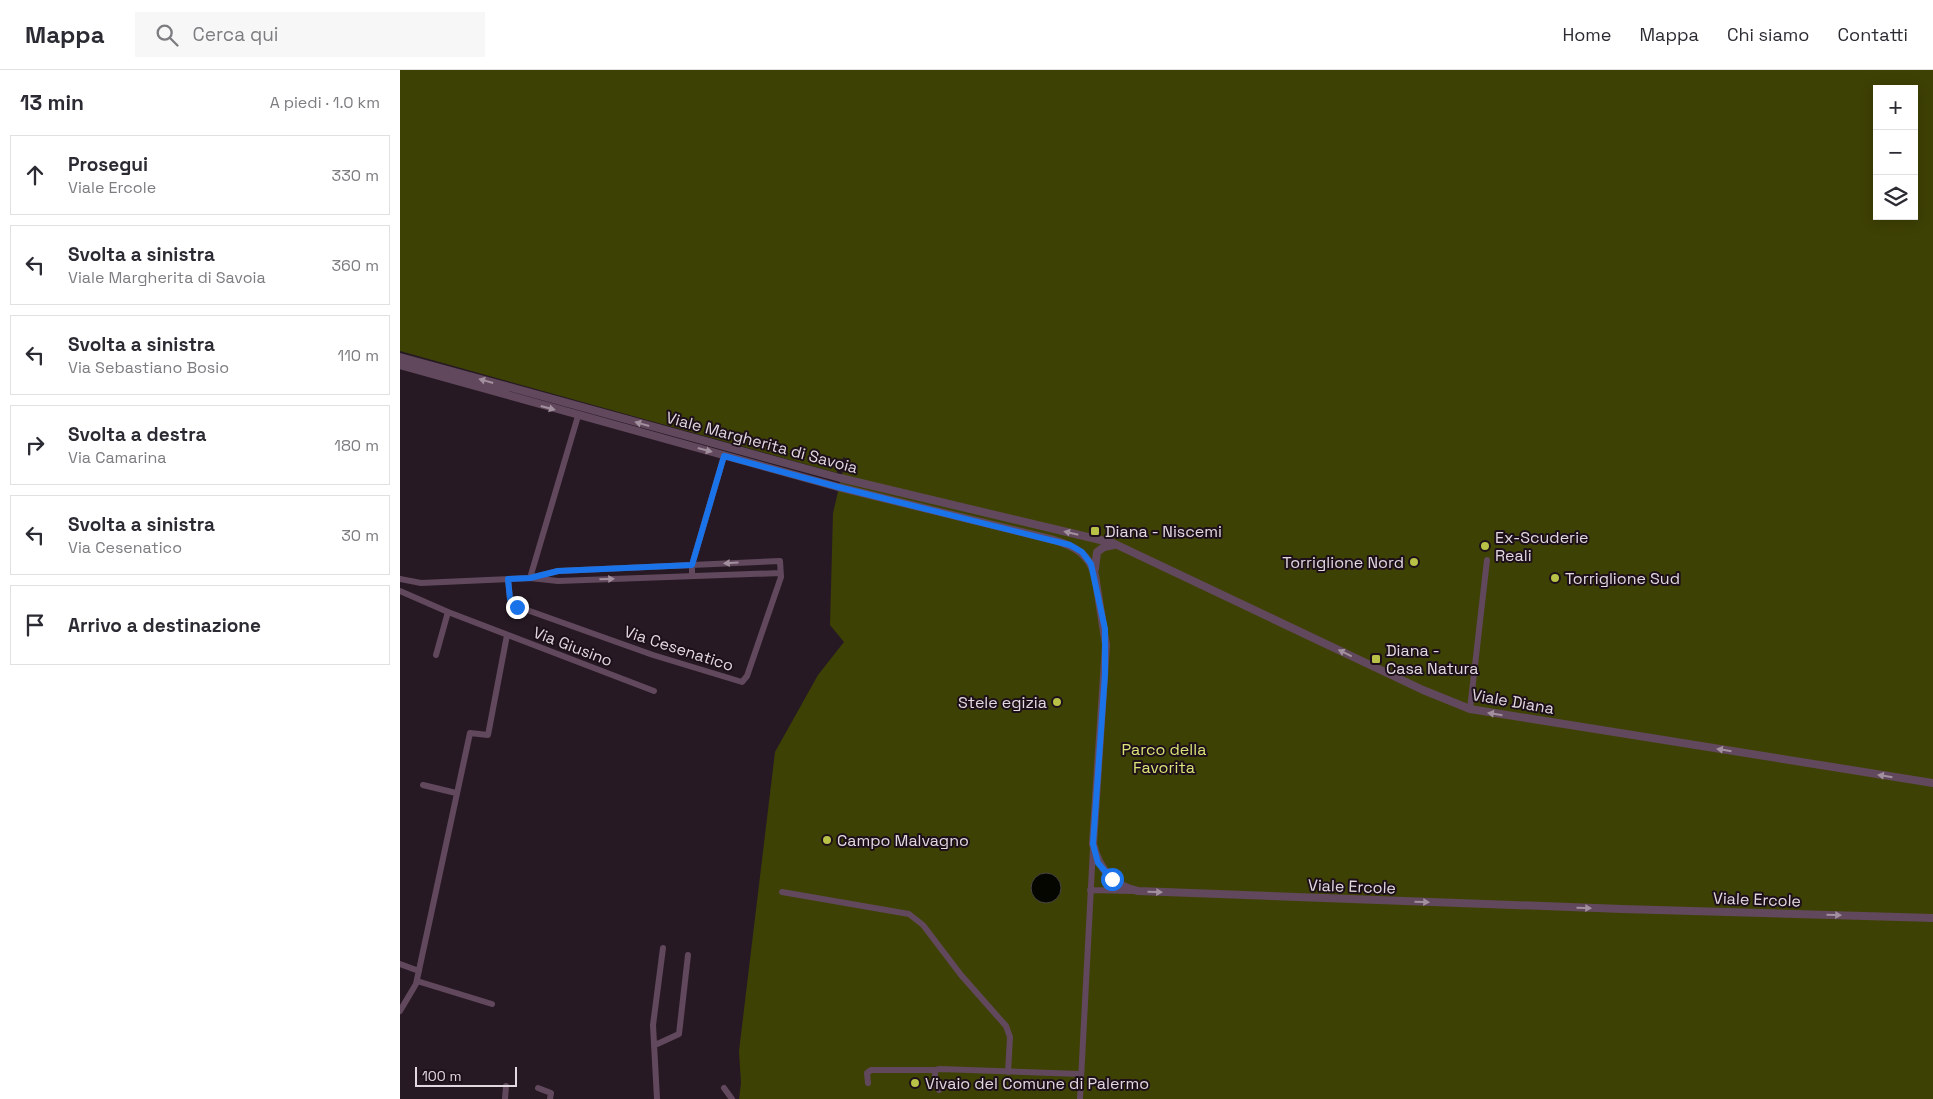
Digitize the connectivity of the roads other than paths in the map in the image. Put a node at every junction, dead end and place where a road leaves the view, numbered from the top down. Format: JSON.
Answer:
{"nodes":[{"id":1,"x":400,"y":357,"type":"edge"},
{"id":2,"x":400,"y":365,"type":"edge"},
{"id":3,"x":578,"y":416,"type":"junction"},
{"id":4,"x":724,"y":456,"type":"junction"},
{"id":5,"x":1118,"y":545,"type":"junction"},
{"id":6,"x":1082,"y":552,"type":"joint"},
{"id":7,"x":1487,"y":560,"type":"dead end"},
{"id":8,"x":692,"y":565,"type":"junction"},
{"id":9,"x":780,"y":573,"type":"junction"},
{"id":10,"x":1095,"y":575,"type":"junction"},
{"id":11,"x":692,"y":576,"type":"junction"},
{"id":12,"x":530,"y":578,"type":"junction"},
{"id":13,"x":400,"y":579,"type":"edge"},
{"id":14,"x":508,"y":579,"type":"junction"},
{"id":15,"x":400,"y":591,"type":"edge"},
{"id":16,"x":448,"y":612,"type":"junction"},
{"id":17,"x":507,"y":635,"type":"junction"},
{"id":18,"x":436,"y":655,"type":"dead end"},
{"id":19,"x":654,"y":692,"type":"dead end"},
{"id":20,"x":1470,"y":709,"type":"junction"},
{"id":21,"x":1933,"y":783,"type":"edge"},
{"id":22,"x":423,"y":785,"type":"dead end"},
{"id":23,"x":456,"y":793,"type":"junction"},
{"id":24,"x":1093,"y":844,"type":"junction"},
{"id":25,"x":1090,"y":890,"type":"junction"},
{"id":26,"x":1138,"y":891,"type":"junction"},
{"id":27,"x":782,"y":892,"type":"dead end"},
{"id":28,"x":1933,"y":918,"type":"edge"},
{"id":29,"x":663,"y":948,"type":"dead end"},
{"id":30,"x":688,"y":955,"type":"dead end"},
{"id":31,"x":400,"y":964,"type":"edge"},
{"id":32,"x":419,"y":970,"type":"junction"},
{"id":33,"x":417,"y":982,"type":"junction"},
{"id":34,"x":492,"y":1004,"type":"dead end"},
{"id":35,"x":400,"y":1012,"type":"edge"},
{"id":36,"x":655,"y":1045,"type":"junction"},
{"id":37,"x":935,"y":1070,"type":"junction"},
{"id":38,"x":1008,"y":1072,"type":"junction"},
{"id":39,"x":1081,"y":1074,"type":"junction"},
{"id":40,"x":868,"y":1083,"type":"dead end"},
{"id":41,"x":506,"y":1086,"type":"dead end"},
{"id":42,"x":538,"y":1088,"type":"dead end"},
{"id":43,"x":724,"y":1088,"type":"dead end"},
{"id":44,"x":939,"y":1090,"type":"dead end"},
{"id":45,"x":505,"y":1099,"type":"edge"},
{"id":46,"x":550,"y":1099,"type":"edge"},
{"id":47,"x":657,"y":1099,"type":"edge"},
{"id":48,"x":732,"y":1099,"type":"edge"},
{"id":49,"x":1080,"y":1099,"type":"edge"}],
"edges":[{"from":5,"to":1,"type":"street","name":"Viale Margherita di Savoia","one_way":true},
{"from":2,"to":3,"type":"street","name":"Viale Margherita di Savoia","one_way":true},
{"from":3,"to":4,"type":"street","name":"Viale Margherita di Savoia","one_way":true},
{"from":3,"to":12,"type":"street"},
{"from":4,"to":6,"type":"street","name":"Viale Margherita di Savoia"},
{"from":4,"to":8,"type":"street"},
{"from":5,"to":10,"type":"street"},
{"from":20,"to":5,"type":"street","name":"Viale Diana","one_way":true},
{"from":6,"to":10,"type":"street","name":"Viale Ercole"},
{"from":7,"to":20,"type":"street"},
{"from":9,"to":8,"type":"street","name":"Via Cesenatico","one_way":true},
{"from":8,"to":11,"type":"street"},
{"from":8,"to":12,"type":"street"},
{"from":9,"to":11,"type":"street"},
{"from":9,"to":14,"type":"street","name":"Via Cesenatico"},
{"from":10,"to":24,"type":"street","name":"Viale Ercole"},
{"from":12,"to":11,"type":"street","one_way":true},
{"from":12,"to":14,"type":"street"},
{"from":13,"to":14,"type":"street"},
{"from":15,"to":16,"type":"street","name":"Via Giusino"},
{"from":16,"to":17,"type":"street","name":"Via Giusino"},
{"from":16,"to":18,"type":"street"},
{"from":17,"to":19,"type":"street","name":"Via Giusino"},
{"from":17,"to":23,"type":"street"},
{"from":21,"to":20,"type":"street","name":"Viale Diana","one_way":true},
{"from":22,"to":23,"type":"street"},
{"from":23,"to":32,"type":"street"},
{"from":24,"to":25,"type":"street"},
{"from":24,"to":26,"type":"street","name":"Viale Ercole"},
{"from":25,"to":26,"type":"street"},
{"from":25,"to":39,"type":"street"},
{"from":26,"to":28,"type":"street","name":"Viale Ercole","one_way":true},
{"from":27,"to":38,"type":"street"},
{"from":29,"to":36,"type":"street"},
{"from":30,"to":36,"type":"street"},
{"from":31,"to":32,"type":"street"},
{"from":32,"to":33,"type":"street"},
{"from":33,"to":34,"type":"street"},
{"from":33,"to":35,"type":"street"},
{"from":36,"to":47,"type":"street"},
{"from":37,"to":38,"type":"street"},
{"from":37,"to":40,"type":"street"},
{"from":37,"to":44,"type":"street"},
{"from":38,"to":39,"type":"street"},
{"from":39,"to":49,"type":"street"},
{"from":41,"to":45,"type":"street"},
{"from":42,"to":46,"type":"street"},
{"from":43,"to":48,"type":"street"}]}
